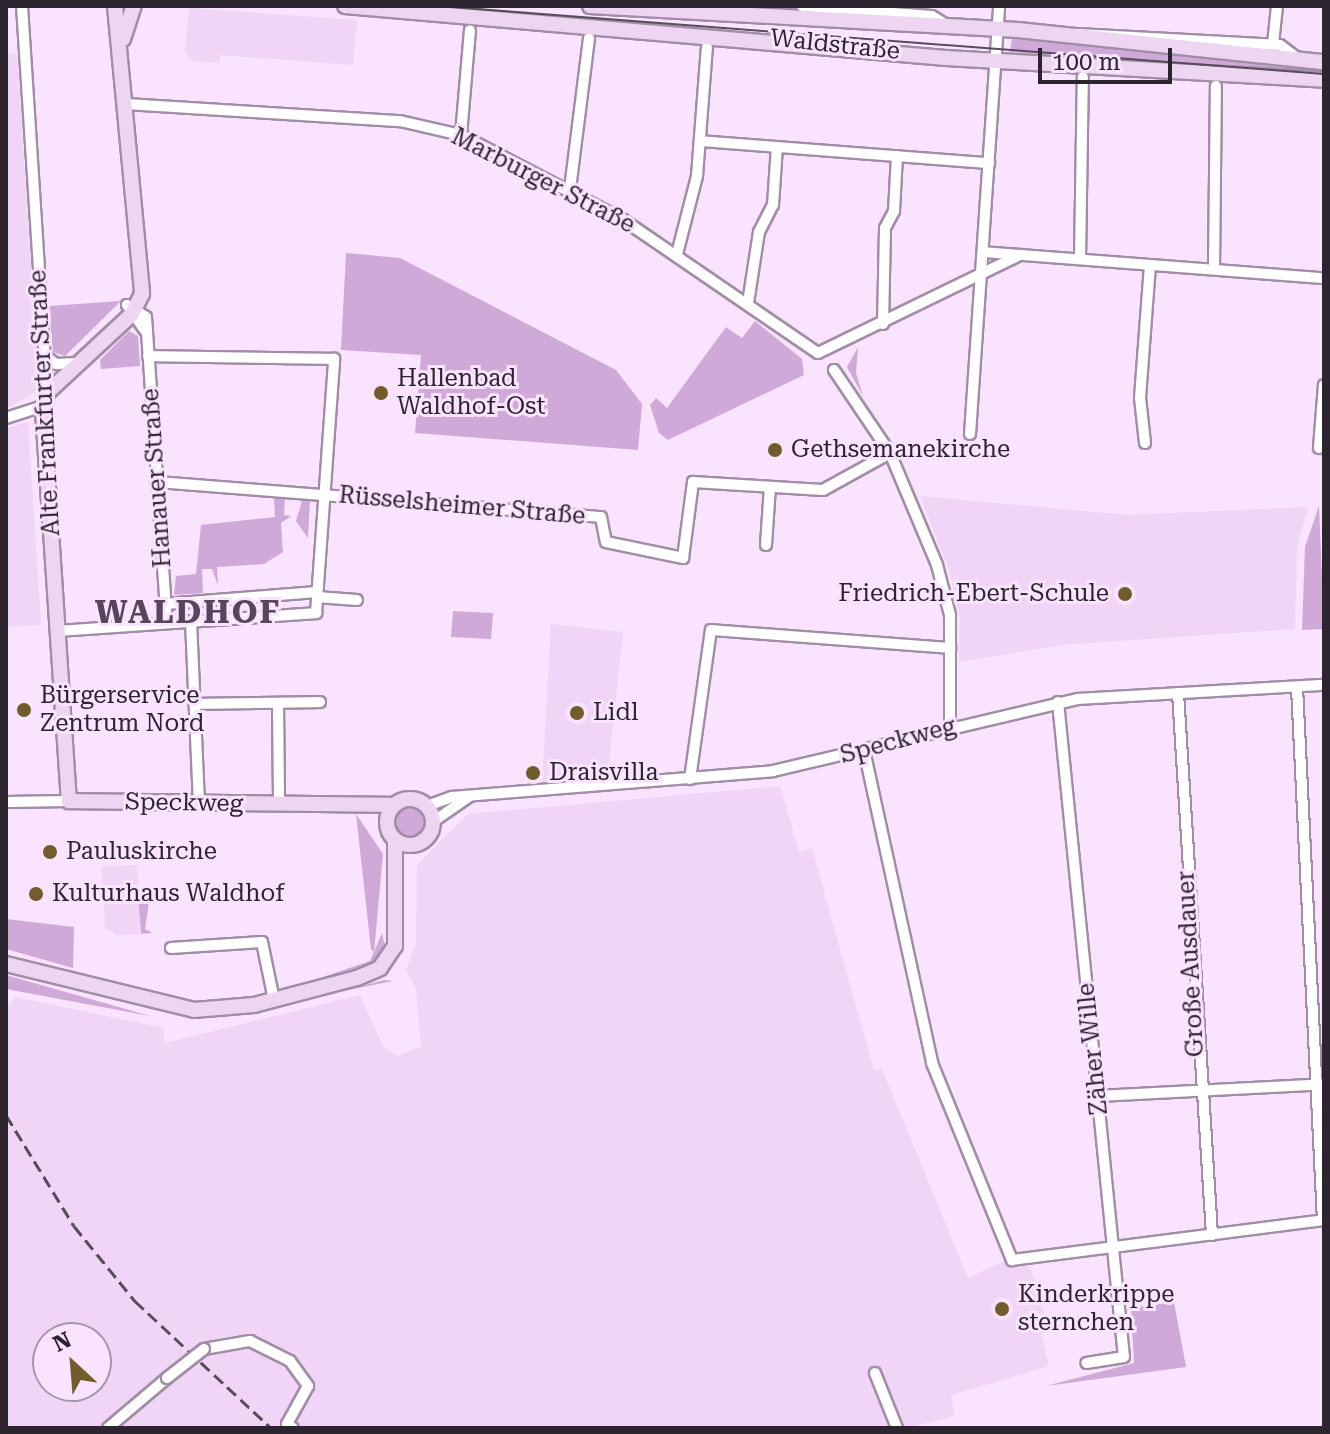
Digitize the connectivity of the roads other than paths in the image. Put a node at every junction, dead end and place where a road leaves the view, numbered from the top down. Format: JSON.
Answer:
{"nodes":[{"id":1,"x":22,"y":6,"type":"edge"},
{"id":2,"x":134,"y":6,"type":"edge"},
{"id":3,"x":345,"y":6,"type":"edge"},
{"id":4,"x":590,"y":6,"type":"edge"},
{"id":5,"x":802,"y":6,"type":"edge"},
{"id":6,"x":999,"y":6,"type":"edge"},
{"id":7,"x":1277,"y":6,"type":"edge"},
{"id":8,"x":119,"y":10,"type":"edge"},
{"id":9,"x":997,"y":29,"type":"junction"},
{"id":10,"x":470,"y":30,"type":"dead end"},
{"id":11,"x":953,"y":30,"type":"junction"},
{"id":12,"x":1070,"y":37,"type":"junction"},
{"id":13,"x":589,"y":38,"type":"dead end"},
{"id":14,"x":121,"y":43,"type":"junction"},
{"id":15,"x":1273,"y":44,"type":"junction"},
{"id":16,"x":707,"y":47,"type":"dead end"},
{"id":17,"x":1297,"y":58,"type":"junction"},
{"id":18,"x":996,"y":59,"type":"junction"},
{"id":19,"x":1324,"y":62,"type":"edge"},
{"id":20,"x":1083,"y":77,"type":"dead end"},
{"id":21,"x":1324,"y":80,"type":"edge"},
{"id":22,"x":1216,"y":86,"type":"dead end"},
{"id":23,"x":126,"y":104,"type":"junction"},
{"id":24,"x":461,"y":135,"type":"junction"},
{"id":25,"x":700,"y":141,"type":"junction"},
{"id":26,"x":777,"y":147,"type":"junction"},
{"id":27,"x":897,"y":156,"type":"junction"},
{"id":28,"x":989,"y":163,"type":"junction"},
{"id":29,"x":570,"y":189,"type":"junction"},
{"id":30,"x":983,"y":252,"type":"junction"},
{"id":31,"x":677,"y":254,"type":"junction"},
{"id":32,"x":1020,"y":255,"type":"junction"},
{"id":33,"x":1080,"y":259,"type":"junction"},
{"id":34,"x":1150,"y":265,"type":"junction"},
{"id":35,"x":1214,"y":269,"type":"junction"},
{"id":36,"x":982,"y":271,"type":"junction"},
{"id":37,"x":1324,"y":278,"type":"edge"},
{"id":38,"x":748,"y":303,"type":"junction"},
{"id":39,"x":132,"y":309,"type":"junction"},
{"id":40,"x":883,"y":324,"type":"junction"},
{"id":41,"x":44,"y":355,"type":"junction"},
{"id":42,"x":148,"y":356,"type":"junction"},
{"id":43,"x":77,"y":363,"type":"junction"},
{"id":44,"x":834,"y":370,"type":"dead end"},
{"id":45,"x":1324,"y":385,"type":"edge"},
{"id":46,"x":45,"y":400,"type":"junction"},
{"id":47,"x":6,"y":418,"type":"edge"},
{"id":48,"x":970,"y":434,"type":"dead end"},
{"id":49,"x":1145,"y":443,"type":"dead end"},
{"id":50,"x":1319,"y":448,"type":"dead end"},
{"id":51,"x":890,"y":453,"type":"junction"},
{"id":52,"x":156,"y":482,"type":"junction"},
{"id":53,"x":770,"y":487,"type":"junction"},
{"id":54,"x":325,"y":494,"type":"junction"},
{"id":55,"x":766,"y":545,"type":"dead end"},
{"id":56,"x":317,"y":594,"type":"junction"},
{"id":57,"x":357,"y":600,"type":"dead end"},
{"id":58,"x":165,"y":604,"type":"junction"},
{"id":59,"x":191,"y":621,"type":"junction"},
{"id":60,"x":167,"y":623,"type":"junction"},
{"id":61,"x":59,"y":631,"type":"junction"},
{"id":62,"x":950,"y":648,"type":"junction"},
{"id":63,"x":1324,"y":685,"type":"edge"},
{"id":64,"x":1297,"y":687,"type":"junction"},
{"id":65,"x":1178,"y":693,"type":"junction"},
{"id":66,"x":320,"y":702,"type":"dead end"},
{"id":67,"x":1058,"y":702,"type":"junction"},
{"id":68,"x":278,"y":703,"type":"junction"},
{"id":69,"x":195,"y":704,"type":"junction"},
{"id":70,"x":950,"y":727,"type":"junction"},
{"id":71,"x":864,"y":750,"type":"junction"},
{"id":72,"x":690,"y":779,"type":"junction"},
{"id":73,"x":472,"y":795,"type":"junction"},
{"id":74,"x":69,"y":801,"type":"junction"},
{"id":75,"x":6,"y":802,"type":"edge"},
{"id":76,"x":199,"y":804,"type":"junction"},
{"id":77,"x":279,"y":804,"type":"junction"},
{"id":78,"x":362,"y":805,"type":"junction"},
{"id":79,"x":394,"y":805,"type":"junction"},
{"id":80,"x":427,"y":806,"type":"junction"},
{"id":81,"x":387,"y":820,"type":"junction"},
{"id":82,"x":434,"y":821,"type":"junction"},
{"id":83,"x":395,"y":840,"type":"junction"},
{"id":84,"x":411,"y":845,"type":"junction"},
{"id":85,"x":394,"y":885,"type":"junction"},
{"id":86,"x":171,"y":948,"type":"dead end"},
{"id":87,"x":6,"y":964,"type":"edge"},
{"id":88,"x":274,"y":1000,"type":"junction"},
{"id":89,"x":1320,"y":1084,"type":"edge"},
{"id":90,"x":1198,"y":1091,"type":"junction"},
{"id":91,"x":1098,"y":1096,"type":"junction"},
{"id":92,"x":1324,"y":1220,"type":"edge"},
{"id":93,"x":1212,"y":1235,"type":"junction"},
{"id":94,"x":1113,"y":1247,"type":"junction"},
{"id":95,"x":1086,"y":1363,"type":"dead end"},
{"id":96,"x":875,"y":1373,"type":"dead end"},
{"id":97,"x":290,"y":1426,"type":"edge"},
{"id":98,"x":108,"y":1428,"type":"edge"},
{"id":99,"x":897,"y":1428,"type":"edge"}],
"edges":[{"from":1,"to":41,"type":"street","name":"Alte Frankfurter Straße"},
{"from":2,"to":14,"type":"street"},
{"from":3,"to":18,"type":"street","name":"Waldstraße"},
{"from":4,"to":11,"type":"street","name":"Waldstraße"},
{"from":5,"to":11,"type":"street","name":"Waldstraße"},
{"from":6,"to":9,"type":"street"},
{"from":7,"to":15,"type":"street"},
{"from":8,"to":14,"type":"street"},
{"from":9,"to":11,"type":"street","name":"Waldstraße"},
{"from":9,"to":12,"type":"street","name":"Waldstraße"},
{"from":9,"to":18,"type":"street"},
{"from":10,"to":24,"type":"street"},
{"from":12,"to":15,"type":"street","name":"Waldstraße"},
{"from":12,"to":17,"type":"street","name":"Waldstraße"},
{"from":13,"to":29,"type":"street"},
{"from":14,"to":23,"type":"street"},
{"from":15,"to":17,"type":"street","name":"Waldstraße"},
{"from":16,"to":25,"type":"street"},
{"from":17,"to":19,"type":"street","name":"Waldstraße"},
{"from":18,"to":21,"type":"street","name":"Waldstraße"},
{"from":18,"to":28,"type":"street"},
{"from":20,"to":33,"type":"street"},
{"from":22,"to":35,"type":"street"},
{"from":23,"to":24,"type":"street","name":"Marburger Straße"},
{"from":23,"to":39,"type":"street"},
{"from":24,"to":29,"type":"street","name":"Marburger Straße"},
{"from":25,"to":26,"type":"street"},
{"from":25,"to":31,"type":"street"},
{"from":26,"to":27,"type":"street"},
{"from":26,"to":38,"type":"street"},
{"from":27,"to":28,"type":"street"},
{"from":27,"to":40,"type":"street"},
{"from":28,"to":30,"type":"street"},
{"from":29,"to":31,"type":"street","name":"Marburger Straße"},
{"from":30,"to":32,"type":"street"},
{"from":30,"to":36,"type":"street"},
{"from":31,"to":38,"type":"street","name":"Marburger Straße"},
{"from":32,"to":33,"type":"street"},
{"from":32,"to":36,"type":"street"},
{"from":33,"to":34,"type":"street"},
{"from":34,"to":35,"type":"street"},
{"from":34,"to":49,"type":"street"},
{"from":35,"to":37,"type":"street"},
{"from":36,"to":40,"type":"street"},
{"from":36,"to":48,"type":"street"},
{"from":38,"to":40,"type":"street","name":"Marburger Straße"},
{"from":39,"to":42,"type":"street","name":"Hanauer Straße"},
{"from":39,"to":43,"type":"street"},
{"from":41,"to":43,"type":"street"},
{"from":41,"to":46,"type":"street","name":"Alte Frankfurter Straße"},
{"from":42,"to":52,"type":"street","name":"Hanauer Straße"},
{"from":42,"to":54,"type":"street"},
{"from":43,"to":46,"type":"street"},
{"from":44,"to":51,"type":"street"},
{"from":45,"to":50,"type":"street"},
{"from":46,"to":47,"type":"street"},
{"from":46,"to":61,"type":"street","name":"Alte Frankfurter Straße"},
{"from":51,"to":53,"type":"street","name":"Rüsselsheimer Straße"},
{"from":51,"to":62,"type":"street"},
{"from":52,"to":54,"type":"street","name":"Rüsselsheimer Straße"},
{"from":52,"to":58,"type":"street","name":"Hanauer Straße"},
{"from":53,"to":54,"type":"street","name":"Rüsselsheimer Straße"},
{"from":53,"to":55,"type":"street"},
{"from":54,"to":56,"type":"street"},
{"from":56,"to":57,"type":"street"},
{"from":56,"to":58,"type":"street"},
{"from":56,"to":59,"type":"street"},
{"from":58,"to":60,"type":"street","name":"Hanauer Straße"},
{"from":59,"to":60,"type":"street"},
{"from":59,"to":69,"type":"street"},
{"from":60,"to":61,"type":"street"},
{"from":61,"to":74,"type":"street","name":"Alte Frankfurter Straße"},
{"from":62,"to":70,"type":"street"},
{"from":62,"to":72,"type":"street"},
{"from":63,"to":64,"type":"street","name":"Speckweg"},
{"from":64,"to":65,"type":"street","name":"Speckweg"},
{"from":64,"to":89,"type":"street"},
{"from":65,"to":67,"type":"street","name":"Speckweg"},
{"from":65,"to":90,"type":"street","name":"Große Ausdauer"},
{"from":66,"to":68,"type":"street"},
{"from":67,"to":70,"type":"street","name":"Speckweg"},
{"from":67,"to":91,"type":"street","name":"Zäher Wille"},
{"from":68,"to":69,"type":"street"},
{"from":68,"to":77,"type":"street"},
{"from":69,"to":76,"type":"street"},
{"from":70,"to":71,"type":"street","name":"Speckweg"},
{"from":71,"to":72,"type":"street","name":"Speckweg"},
{"from":71,"to":94,"type":"street"},
{"from":72,"to":73,"type":"street","name":"Speckweg"},
{"from":73,"to":80,"type":"street","name":"Speckweg"},
{"from":73,"to":82,"type":"street"},
{"from":74,"to":75,"type":"street","name":"Speckweg"},
{"from":74,"to":76,"type":"street","name":"Speckweg"},
{"from":76,"to":77,"type":"street","name":"Speckweg"},
{"from":77,"to":78,"type":"street","name":"Speckweg"},
{"from":78,"to":79,"type":"street","name":"Speckweg"},
{"from":78,"to":81,"type":"street"},
{"from":79,"to":80,"type":"street","name":"Speckweg"},
{"from":79,"to":81,"type":"street"},
{"from":80,"to":82,"type":"street"},
{"from":81,"to":83,"type":"street"},
{"from":82,"to":84,"type":"street"},
{"from":83,"to":84,"type":"street"},
{"from":83,"to":85,"type":"street"},
{"from":84,"to":85,"type":"street"},
{"from":85,"to":88,"type":"street"},
{"from":86,"to":88,"type":"street"},
{"from":87,"to":88,"type":"street"},
{"from":89,"to":90,"type":"street"},
{"from":89,"to":92,"type":"street"},
{"from":90,"to":91,"type":"street"},
{"from":90,"to":93,"type":"street","name":"Große Ausdauer"},
{"from":91,"to":94,"type":"street","name":"Zäher Wille"},
{"from":92,"to":93,"type":"street"},
{"from":93,"to":94,"type":"street"},
{"from":94,"to":95,"type":"street","name":"Zäher Wille"},
{"from":96,"to":99,"type":"street"},
{"from":97,"to":98,"type":"street","bridge":true}]}
